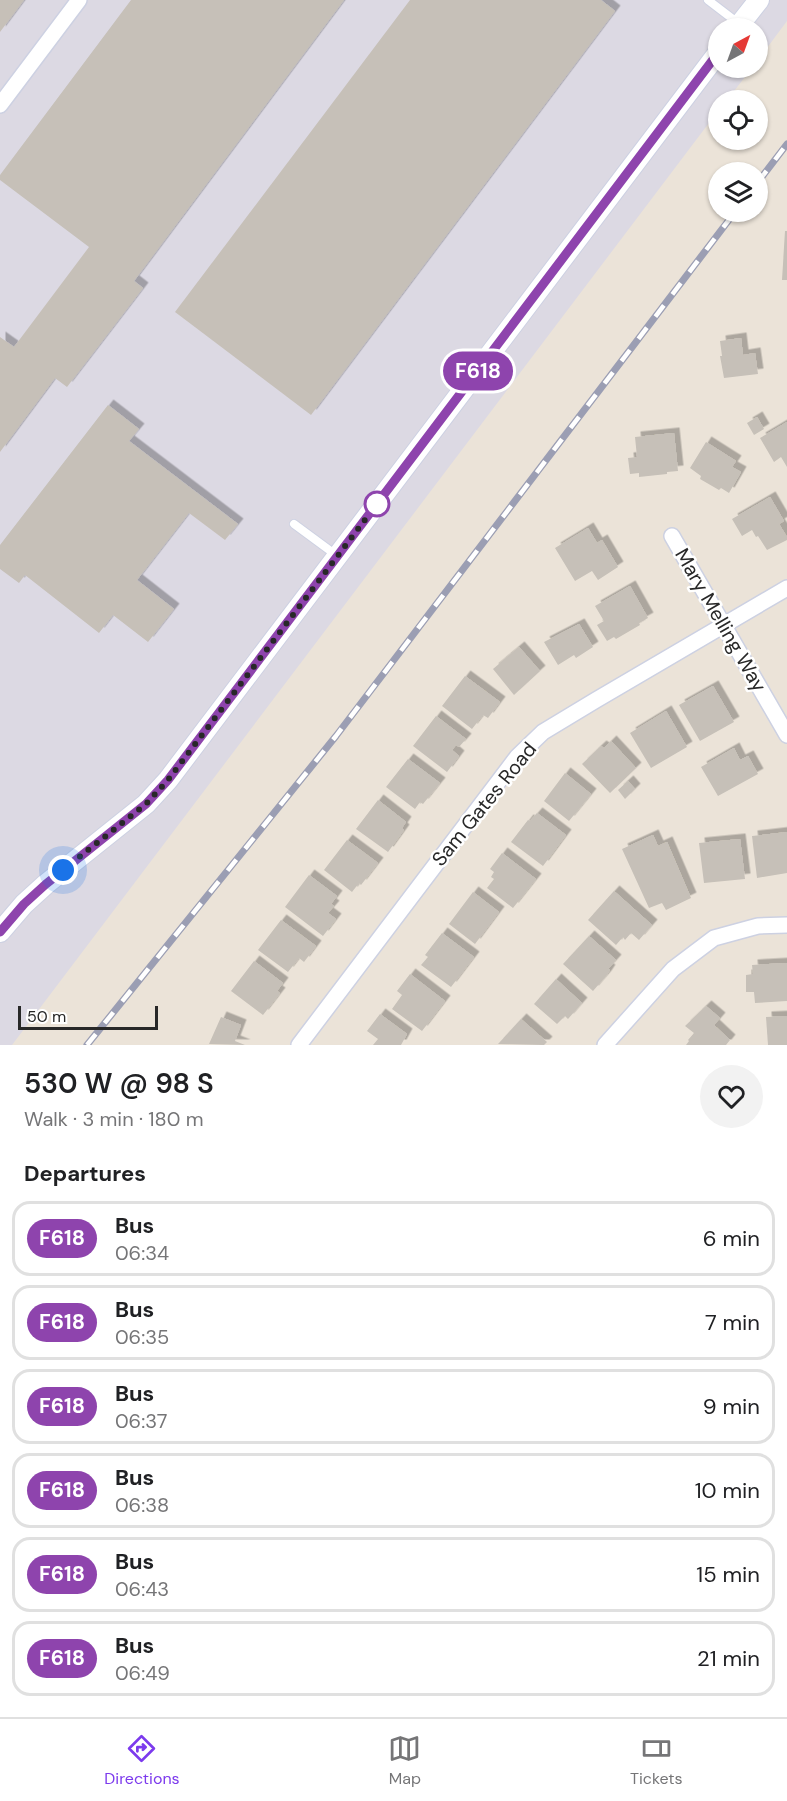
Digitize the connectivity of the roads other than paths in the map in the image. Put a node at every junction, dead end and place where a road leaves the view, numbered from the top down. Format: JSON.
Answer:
{"nodes":[{"id":1,"x":79,"y":0,"type":"edge"},
{"id":2,"x":708,"y":0,"type":"edge"},
{"id":3,"x":759,"y":0,"type":"edge"},
{"id":4,"x":729,"y":18,"type":"edge"},
{"id":5,"x":746,"y":18,"type":"edge"},
{"id":6,"x":708,"y":66,"type":"edge"},
{"id":7,"x":0,"y":105,"type":"edge"},
{"id":8,"x":294,"y":524,"type":"dead end"},
{"id":9,"x":672,"y":536,"type":"dead end"},
{"id":10,"x":338,"y":556,"type":"junction"},
{"id":11,"x":787,"y":588,"type":"edge"},
{"id":12,"x":724,"y":625,"type":"junction"},
{"id":13,"x":787,"y":735,"type":"edge"},
{"id":14,"x":787,"y":925,"type":"edge"},
{"id":15,"x":0,"y":932,"type":"edge"},
{"id":16,"x":299,"y":1045,"type":"edge"},
{"id":17,"x":605,"y":1045,"type":"edge"}],
"edges":[{"from":1,"to":7,"type":"street"},
{"from":2,"to":4,"type":"lane"},
{"from":3,"to":5,"type":"street"},
{"from":6,"to":10,"type":"street"},
{"from":8,"to":10,"type":"lane"},
{"from":9,"to":12,"type":"street","name":"Mary Melling Way"},
{"from":10,"to":15,"type":"street"},
{"from":11,"to":12,"type":"street","name":"Sam Gates Road"},
{"from":12,"to":13,"type":"street","name":"Mary Melling Way"},
{"from":12,"to":16,"type":"street","name":"Sam Gates Road"},
{"from":14,"to":17,"type":"street"}]}
